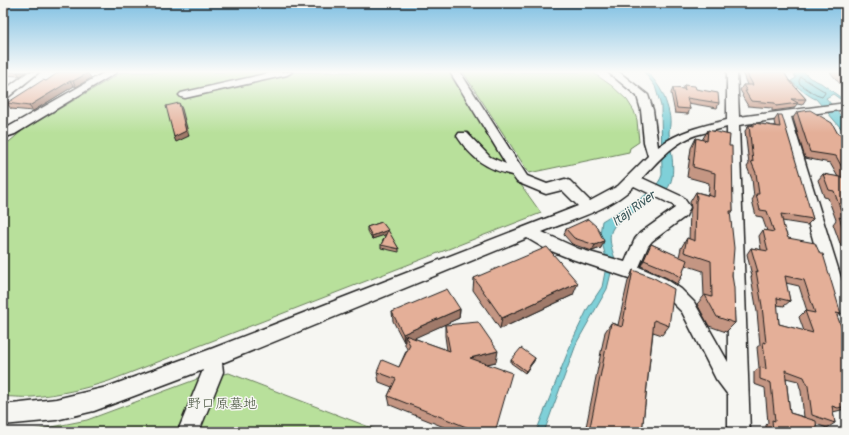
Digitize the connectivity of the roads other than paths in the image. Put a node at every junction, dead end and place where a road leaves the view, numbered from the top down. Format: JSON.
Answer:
{"nodes":[{"id":1,"x":76,"y":92,"type":"edge"},
{"id":2,"x":196,"y":92,"type":"edge"},
{"id":3,"x":468,"y":92,"type":"edge"},
{"id":4,"x":639,"y":92,"type":"edge"},
{"id":5,"x":732,"y":92,"type":"edge"},
{"id":6,"x":184,"y":95,"type":"dead end"},
{"id":7,"x":846,"y":106,"type":"edge"},
{"id":8,"x":784,"y":115,"type":"junction"},
{"id":9,"x":732,"y":122,"type":"junction"},
{"id":10,"x":7,"y":132,"type":"edge"},
{"id":11,"x":463,"y":136,"type":"dead end"},
{"id":12,"x":3,"y":143,"type":"edge"},
{"id":13,"x":655,"y":158,"type":"junction"},
{"id":14,"x":516,"y":171,"type":"junction"},
{"id":15,"x":639,"y":182,"type":"junction"},
{"id":16,"x":588,"y":207,"type":"junction"},
{"id":17,"x":527,"y":232,"type":"junction"},
{"id":18,"x":623,"y":269,"type":"junction"},
{"id":19,"x":846,"y":329,"type":"edge"},
{"id":20,"x":212,"y":358,"type":"junction"},
{"id":21,"x":738,"y":392,"type":"junction"},
{"id":22,"x":3,"y":415,"type":"edge"},
{"id":23,"x":190,"y":432,"type":"edge"},
{"id":24,"x":739,"y":432,"type":"edge"}],
"edges":[{"from":1,"to":10,"type":"street"},
{"from":2,"to":6,"type":"street"},
{"from":3,"to":14,"type":"street"},
{"from":4,"to":13,"type":"street"},
{"from":5,"to":9,"type":"street"},
{"from":7,"to":8,"type":"street"},
{"from":8,"to":9,"type":"street"},
{"from":8,"to":19,"type":"street"},
{"from":9,"to":13,"type":"street"},
{"from":9,"to":21,"type":"street"},
{"from":10,"to":12,"type":"street"},
{"from":11,"to":14,"type":"street"},
{"from":13,"to":15,"type":"street"},
{"from":14,"to":16,"type":"street"},
{"from":15,"to":16,"type":"street"},
{"from":15,"to":18,"type":"street"},
{"from":16,"to":17,"type":"street"},
{"from":17,"to":18,"type":"street"},
{"from":17,"to":20,"type":"street"},
{"from":18,"to":21,"type":"street"},
{"from":20,"to":22,"type":"street"},
{"from":20,"to":23,"type":"street"},
{"from":21,"to":24,"type":"street"}]}
